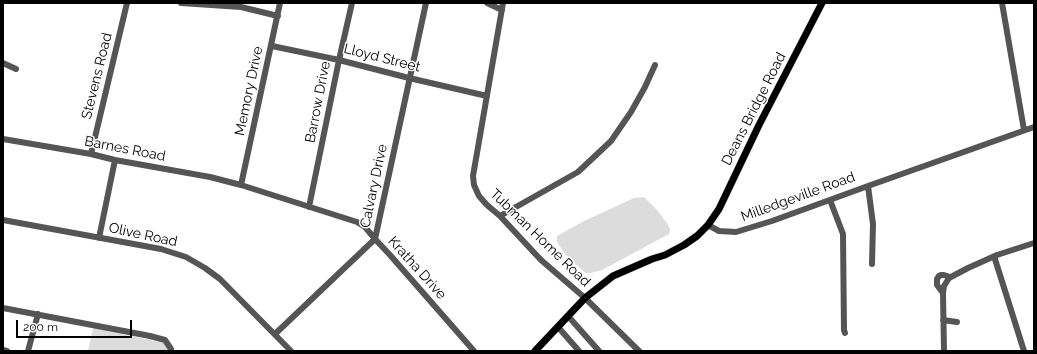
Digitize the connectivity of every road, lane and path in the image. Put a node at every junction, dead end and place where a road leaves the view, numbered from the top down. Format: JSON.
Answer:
{"nodes":[{"id":1,"x":127,"y":3,"type":"edge"},
{"id":2,"x":181,"y":3,"type":"edge"},
{"id":3,"x":280,"y":3,"type":"edge"},
{"id":4,"x":352,"y":3,"type":"edge"},
{"id":5,"x":426,"y":3,"type":"edge"},
{"id":6,"x":487,"y":3,"type":"edge"},
{"id":7,"x":503,"y":3,"type":"edge"},
{"id":8,"x":822,"y":3,"type":"edge"},
{"id":9,"x":1002,"y":3,"type":"edge"},
{"id":10,"x":502,"y":10,"type":"junction"},
{"id":11,"x":278,"y":16,"type":"junction"},
{"id":12,"x":272,"y":46,"type":"junction"},
{"id":13,"x":339,"y":60,"type":"junction"},
{"id":14,"x":3,"y":63,"type":"edge"},
{"id":15,"x":655,"y":65,"type":"dead end"},
{"id":16,"x":16,"y":69,"type":"dead end"},
{"id":17,"x":409,"y":78,"type":"junction"},
{"id":18,"x":487,"y":96,"type":"junction"},
{"id":19,"x":1034,"y":127,"type":"edge"},
{"id":20,"x":1024,"y":130,"type":"junction"},
{"id":21,"x":3,"y":139,"type":"edge"},
{"id":22,"x":91,"y":154,"type":"junction"},
{"id":23,"x":115,"y":160,"type":"junction"},
{"id":24,"x":241,"y":185,"type":"junction"},
{"id":25,"x":868,"y":186,"type":"junction"},
{"id":26,"x":830,"y":200,"type":"junction"},
{"id":27,"x":309,"y":207,"type":"junction"},
{"id":28,"x":500,"y":216,"type":"junction"},
{"id":29,"x":3,"y":220,"type":"edge"},
{"id":30,"x":708,"y":225,"type":"junction"},
{"id":31,"x":99,"y":238,"type":"junction"},
{"id":32,"x":375,"y":239,"type":"junction"},
{"id":33,"x":1034,"y":243,"type":"edge"},
{"id":34,"x":994,"y":256,"type":"junction"},
{"id":35,"x":872,"y":264,"type":"dead end"},
{"id":36,"x":950,"y":278,"type":"junction"},
{"id":37,"x":943,"y":293,"type":"junction"},
{"id":38,"x":585,"y":298,"type":"junction"},
{"id":39,"x":3,"y":308,"type":"edge"},
{"id":40,"x":38,"y":314,"type":"junction"},
{"id":41,"x":568,"y":316,"type":"junction"},
{"id":42,"x":943,"y":320,"type":"junction"},
{"id":43,"x":957,"y":322,"type":"dead end"},
{"id":44,"x":558,"y":327,"type":"junction"},
{"id":45,"x":845,"y":333,"type":"dead end"},
{"id":46,"x":275,"y":334,"type":"junction"},
{"id":47,"x":3,"y":350,"type":"edge"},
{"id":48,"x":171,"y":350,"type":"edge"},
{"id":49,"x":7,"y":351,"type":"edge"},
{"id":50,"x":28,"y":351,"type":"edge"},
{"id":51,"x":292,"y":351,"type":"edge"},
{"id":52,"x":474,"y":351,"type":"edge"},
{"id":53,"x":535,"y":351,"type":"edge"},
{"id":54,"x":579,"y":351,"type":"edge"},
{"id":55,"x":599,"y":351,"type":"edge"},
{"id":56,"x":639,"y":351,"type":"edge"},
{"id":57,"x":944,"y":351,"type":"edge"},
{"id":58,"x":1024,"y":351,"type":"edge"}],
"edges":[{"from":1,"to":22,"type":"street","name":"Stevens Road"},
{"from":2,"to":11,"type":"street"},
{"from":3,"to":11,"type":"street","name":"Memory Drive"},
{"from":4,"to":13,"type":"street","name":"Barrow Drive"},
{"from":5,"to":17,"type":"street","name":"Calvary Drive"},
{"from":6,"to":10,"type":"street"},
{"from":7,"to":10,"type":"street","name":"Tubman Home Road"},
{"from":8,"to":30,"type":"main road","name":"Deans Bridge Road"},
{"from":9,"to":20,"type":"street"},
{"from":10,"to":18,"type":"street","name":"Tubman Home Road"},
{"from":11,"to":12,"type":"street","name":"Memory Drive"},
{"from":12,"to":13,"type":"street","name":"Lloyd Street"},
{"from":12,"to":24,"type":"street","name":"Memory Drive"},
{"from":13,"to":17,"type":"street","name":"Lloyd Street"},
{"from":13,"to":27,"type":"street","name":"Barrow Drive"},
{"from":14,"to":16,"type":"street"},
{"from":15,"to":28,"type":"street"},
{"from":17,"to":18,"type":"street","name":"Lloyd Street"},
{"from":17,"to":32,"type":"street","name":"Calvary Drive"},
{"from":18,"to":28,"type":"street","name":"Tubman Home Road"},
{"from":19,"to":20,"type":"street","name":"Milledgeville Road"},
{"from":20,"to":25,"type":"street","name":"Milledgeville Road"},
{"from":21,"to":22,"type":"street","name":"Barnes Road"},
{"from":22,"to":23,"type":"street","name":"Barnes Road"},
{"from":23,"to":24,"type":"street","name":"Barnes Road"},
{"from":23,"to":31,"type":"street"},
{"from":24,"to":27,"type":"street","name":"Kratha Drive"},
{"from":25,"to":26,"type":"street","name":"Milledgeville Road"},
{"from":25,"to":35,"type":"street"},
{"from":26,"to":30,"type":"street","name":"Milledgeville Road"},
{"from":26,"to":45,"type":"street"},
{"from":27,"to":32,"type":"street","name":"Kratha Drive"},
{"from":28,"to":38,"type":"street","name":"Tubman Home Road"},
{"from":29,"to":31,"type":"street","name":"Olive Road"},
{"from":30,"to":38,"type":"main road"},
{"from":31,"to":46,"type":"street","name":"Olive Road"},
{"from":32,"to":46,"type":"street","name":"Calvary Drive"},
{"from":32,"to":52,"type":"street","name":"Kratha Drive"},
{"from":33,"to":34,"type":"street"},
{"from":34,"to":36,"type":"street"},
{"from":34,"to":58,"type":"street"},
{"from":36,"to":37,"type":"street"},
{"from":36,"to":37,"type":"street"},
{"from":37,"to":42,"type":"street"},
{"from":38,"to":41,"type":"main road"},
{"from":38,"to":56,"type":"street","name":"Tubman Home Road"},
{"from":39,"to":40,"type":"street"},
{"from":40,"to":48,"type":"street"},
{"from":40,"to":50,"type":"street"},
{"from":41,"to":44,"type":"main road"},
{"from":41,"to":55,"type":"street"},
{"from":42,"to":43,"type":"street"},
{"from":42,"to":57,"type":"street"},
{"from":44,"to":53,"type":"main road"},
{"from":44,"to":54,"type":"street"},
{"from":46,"to":51,"type":"street","name":"Olive Road"},
{"from":47,"to":49,"type":"street"}]}
